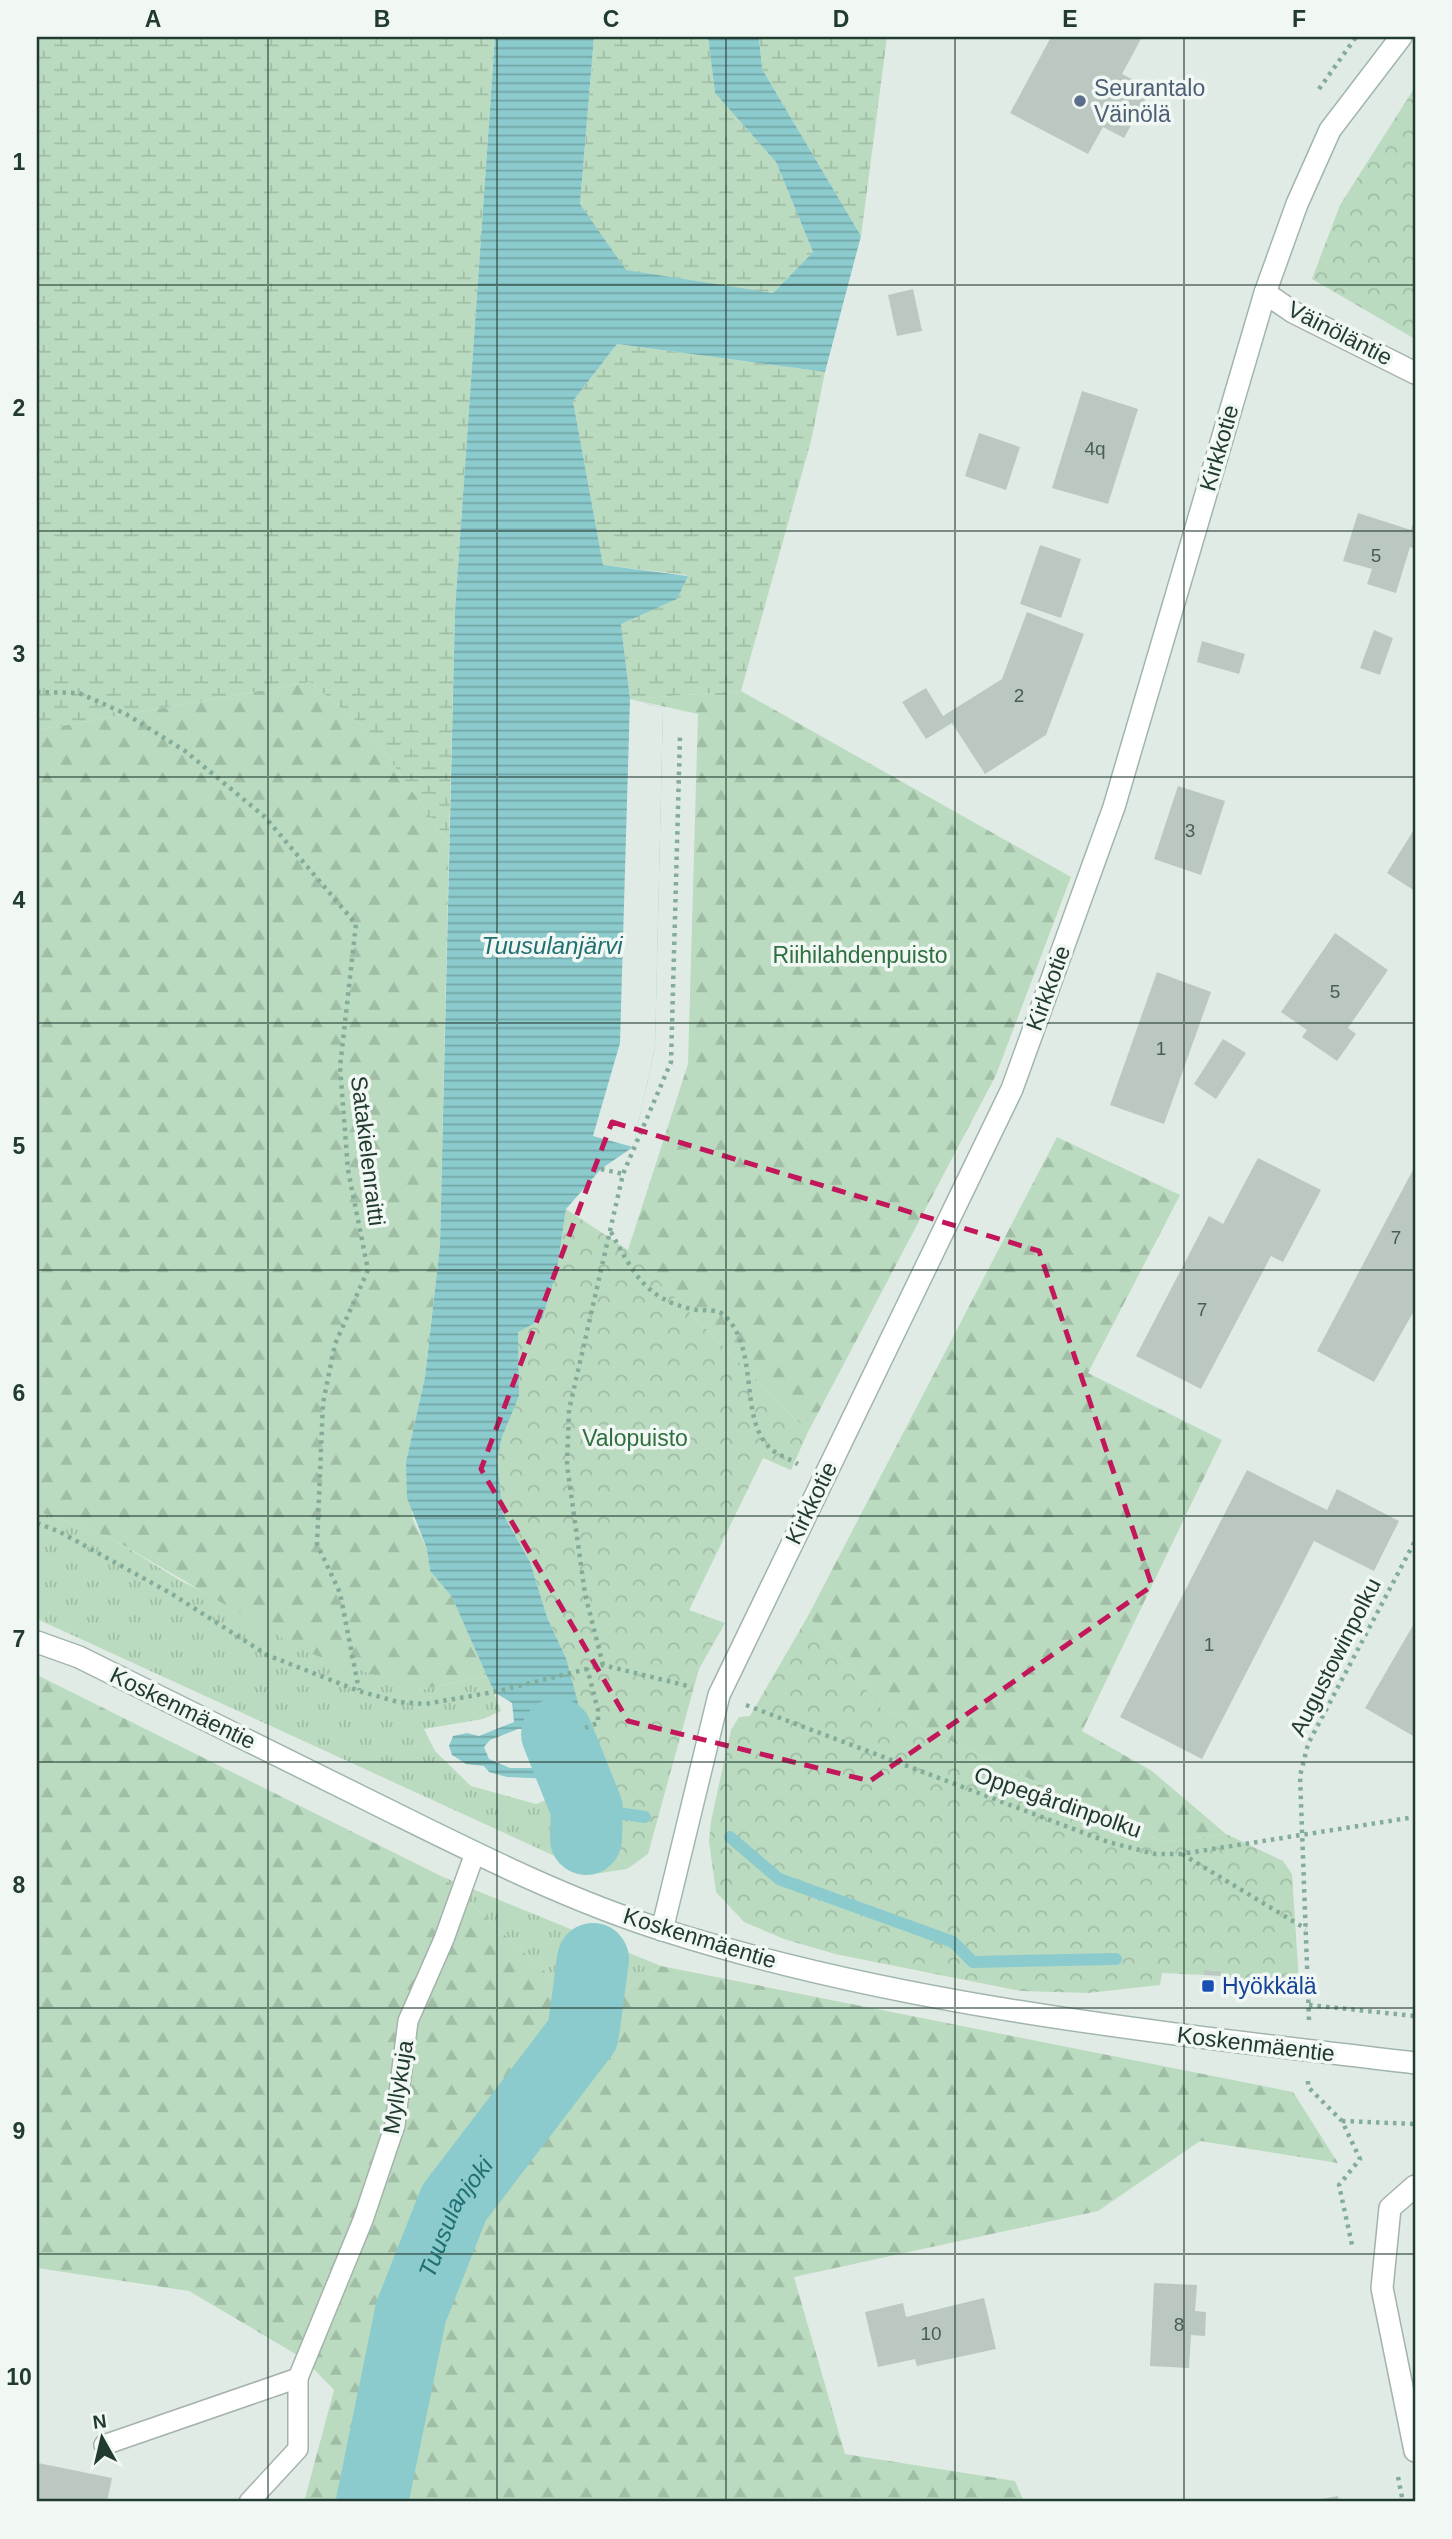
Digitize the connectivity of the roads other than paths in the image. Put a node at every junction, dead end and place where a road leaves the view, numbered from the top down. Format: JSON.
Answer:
{"nodes":[{"id":1,"x":1401,"y":37,"type":"edge"},
{"id":2,"x":1265,"y":292,"type":"junction"},
{"id":3,"x":1415,"y":373,"type":"edge"},
{"id":4,"x":37,"y":1642,"type":"edge"},
{"id":5,"x":475,"y":1853,"type":"junction"},
{"id":6,"x":662,"y":1930,"type":"junction"},
{"id":7,"x":1415,"y":2063,"type":"edge"},
{"id":8,"x":1415,"y":2186,"type":"edge"},
{"id":9,"x":301,"y":2368,"type":"junction"},
{"id":10,"x":104,"y":2445,"type":"dead end"},
{"id":11,"x":1415,"y":2451,"type":"edge"},
{"id":12,"x":249,"y":2502,"type":"edge"}],
"edges":[{"from":1,"to":2,"type":"street","name":"Kirkkotie"},
{"from":2,"to":3,"type":"street","name":"Väinöläntie"},
{"from":2,"to":6,"type":"street","name":"Kirkkotie"},
{"from":4,"to":5,"type":"street","name":"Koskenmäentie"},
{"from":5,"to":6,"type":"street","name":"Koskenmäentie"},
{"from":5,"to":9,"type":"lane","name":"Myllykuja"},
{"from":6,"to":7,"type":"street","name":"Koskenmäentie"},
{"from":8,"to":11,"type":"street"},
{"from":9,"to":10,"type":"lane"},
{"from":9,"to":12,"type":"lane"}]}
